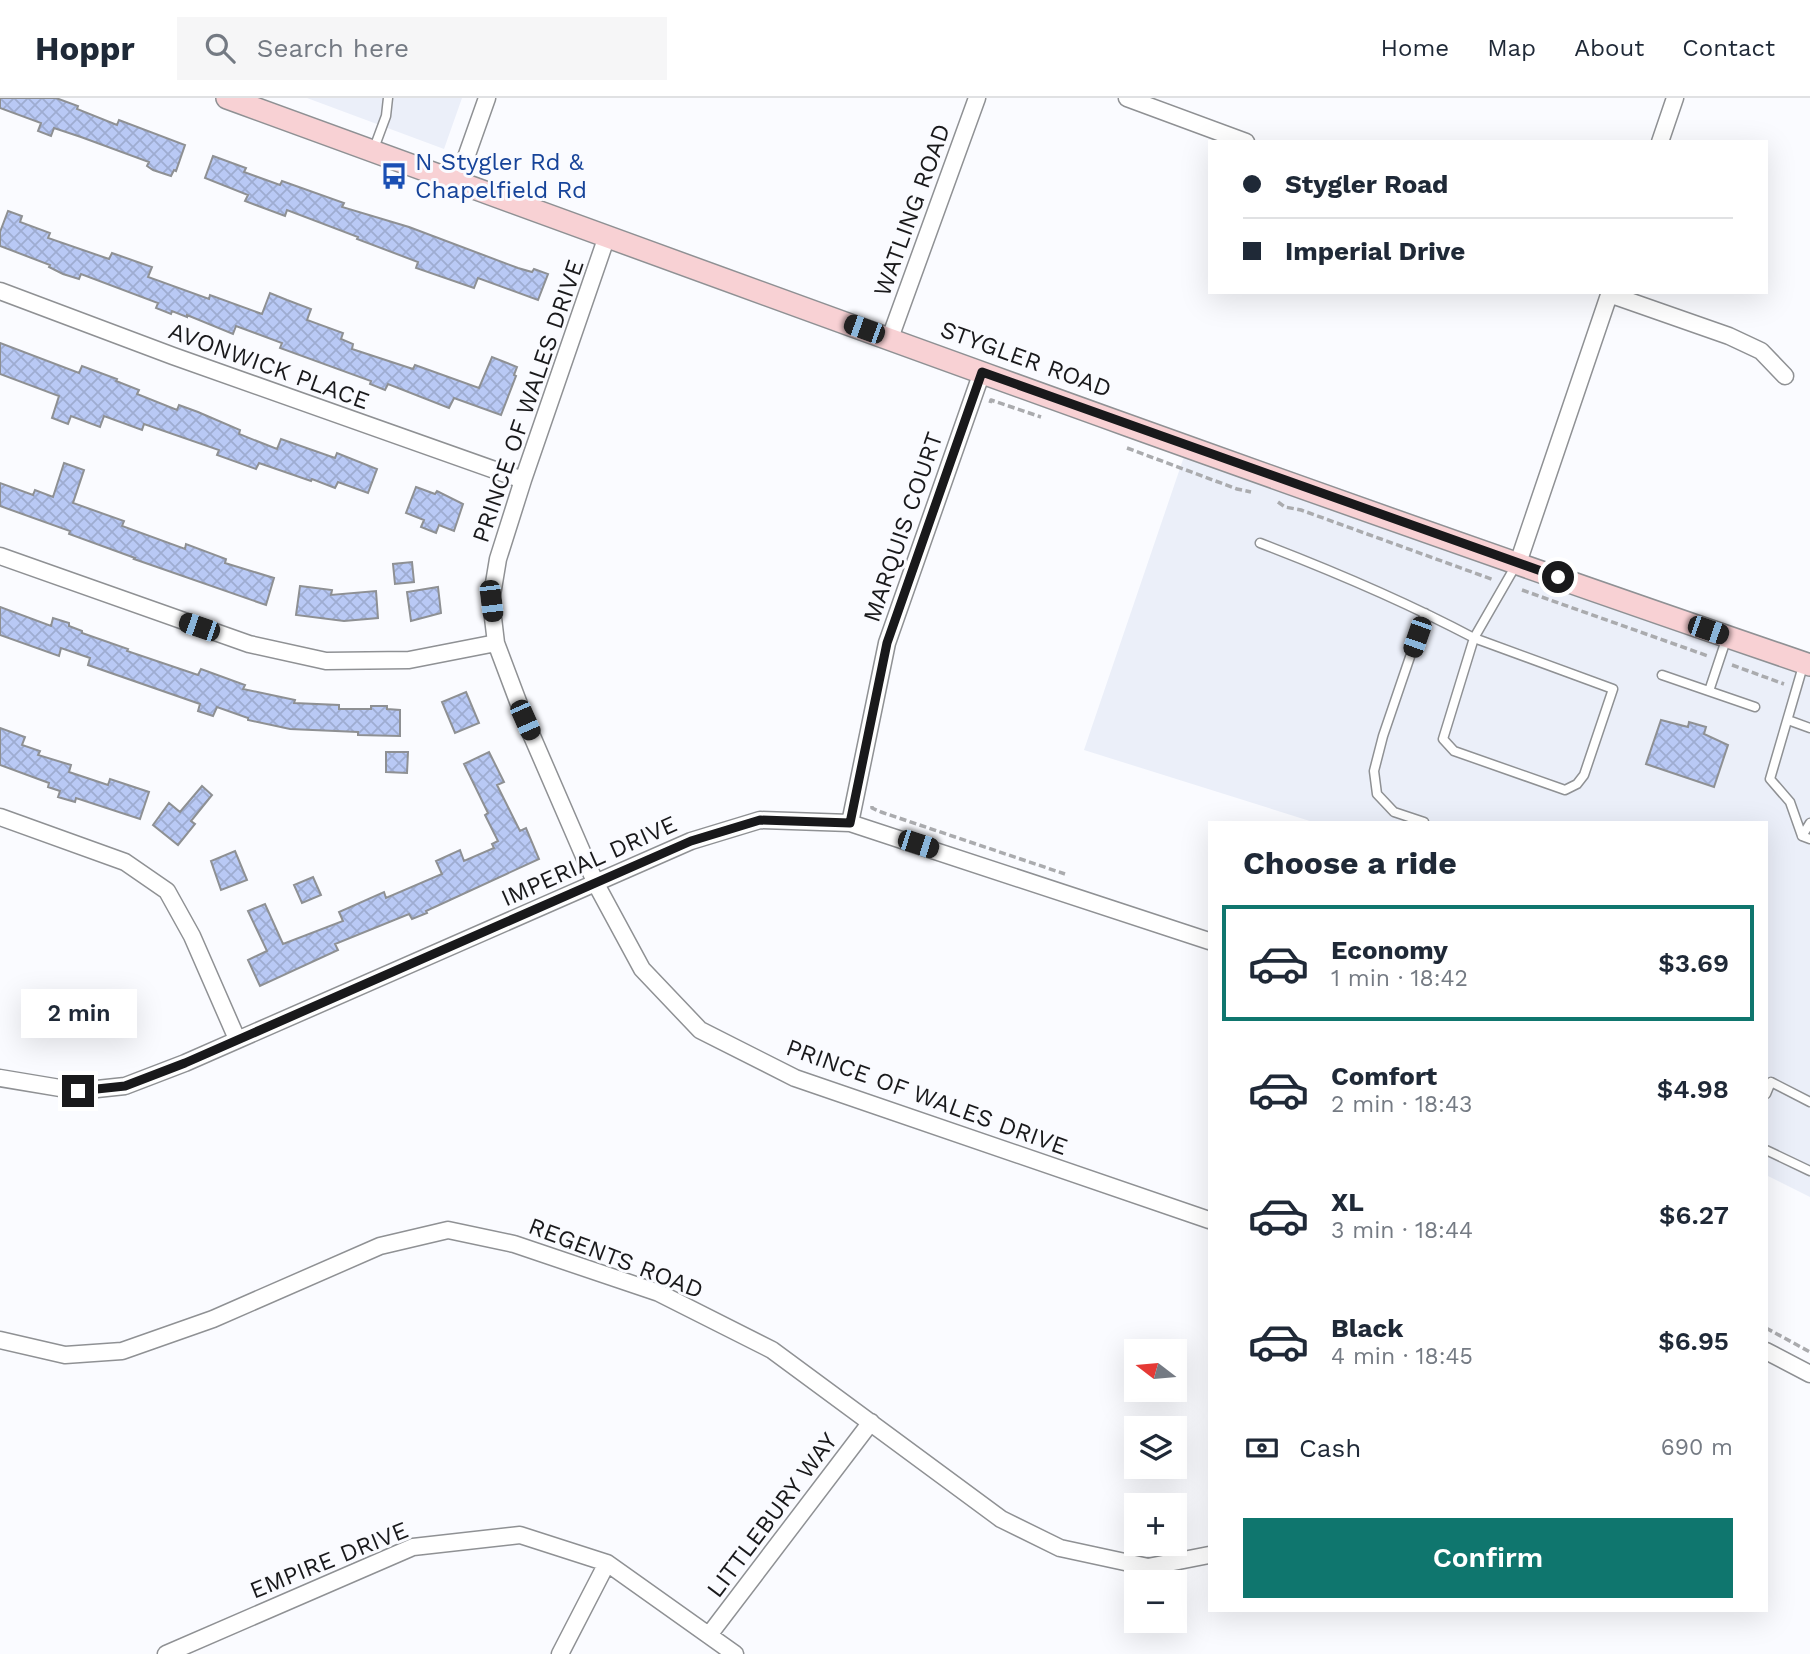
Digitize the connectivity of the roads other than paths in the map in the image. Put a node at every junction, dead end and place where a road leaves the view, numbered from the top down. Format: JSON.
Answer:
{"nodes":[{"id":1,"x":227,"y":98,"type":"edge"},
{"id":2,"x":388,"y":98,"type":"edge"},
{"id":3,"x":487,"y":98,"type":"edge"},
{"id":4,"x":977,"y":98,"type":"edge"},
{"id":5,"x":1127,"y":98,"type":"edge"},
{"id":6,"x":1675,"y":98,"type":"edge"},
{"id":7,"x":1241,"y":140,"type":"edge"},
{"id":8,"x":1661,"y":140,"type":"edge"},
{"id":9,"x":373,"y":151,"type":"junction"},
{"id":10,"x":458,"y":180,"type":"junction"},
{"id":11,"x":607,"y":236,"type":"junction"},
{"id":12,"x":0,"y":291,"type":"edge"},
{"id":13,"x":1609,"y":294,"type":"edge"},
{"id":14,"x":1612,"y":294,"type":"edge"},
{"id":15,"x":890,"y":338,"type":"junction"},
{"id":16,"x":982,"y":372,"type":"junction"},
{"id":17,"x":1785,"y":376,"type":"dead end"},
{"id":18,"x":523,"y":480,"type":"junction"},
{"id":19,"x":1260,"y":543,"type":"dead end"},
{"id":20,"x":0,"y":556,"type":"edge"},
{"id":21,"x":1518,"y":563,"type":"junction"},
{"id":22,"x":1426,"y":612,"type":"junction"},
{"id":23,"x":1727,"y":637,"type":"junction"},
{"id":24,"x":1474,"y":638,"type":"junction"},
{"id":25,"x":496,"y":643,"type":"junction"},
{"id":26,"x":1807,"y":664,"type":"edge"},
{"id":27,"x":1662,"y":675,"type":"dead end"},
{"id":28,"x":1709,"y":691,"type":"junction"},
{"id":29,"x":1755,"y":707,"type":"dead end"},
{"id":30,"x":1788,"y":720,"type":"junction"},
{"id":31,"x":1810,"y":728,"type":"edge"},
{"id":32,"x":0,"y":817,"type":"edge"},
{"id":33,"x":1421,"y":821,"type":"edge"},
{"id":34,"x":850,"y":823,"type":"junction"},
{"id":35,"x":1810,"y":823,"type":"edge"},
{"id":36,"x":1806,"y":837,"type":"edge"},
{"id":37,"x":596,"y":884,"type":"junction"},
{"id":38,"x":1208,"y":941,"type":"edge"},
{"id":39,"x":237,"y":1039,"type":"junction"},
{"id":40,"x":0,"y":1078,"type":"edge"},
{"id":41,"x":1768,"y":1082,"type":"edge"},
{"id":42,"x":1810,"y":1102,"type":"edge"},
{"id":43,"x":1768,"y":1151,"type":"edge"},
{"id":44,"x":1810,"y":1171,"type":"edge"},
{"id":45,"x":1208,"y":1220,"type":"edge"},
{"id":46,"x":0,"y":1340,"type":"edge"},
{"id":47,"x":1768,"y":1352,"type":"edge"},
{"id":48,"x":1810,"y":1374,"type":"edge"},
{"id":49,"x":871,"y":1422,"type":"junction"},
{"id":50,"x":1208,"y":1555,"type":"edge"},
{"id":51,"x":607,"y":1563,"type":"junction"},
{"id":52,"x":709,"y":1635,"type":"junction"},
{"id":53,"x":166,"y":1654,"type":"edge"},
{"id":54,"x":560,"y":1654,"type":"edge"},
{"id":55,"x":735,"y":1654,"type":"edge"}],
"edges":[{"from":1,"to":9,"type":"main road","name":"STYGLER ROAD"},
{"from":2,"to":9,"type":"lane"},
{"from":3,"to":10,"type":"street"},
{"from":4,"to":15,"type":"street","name":"WATLING ROAD"},
{"from":5,"to":7,"type":"street"},
{"from":6,"to":8,"type":"street"},
{"from":9,"to":10,"type":"main road","name":"STYGLER ROAD"},
{"from":10,"to":11,"type":"main road","name":"STYGLER ROAD"},
{"from":11,"to":15,"type":"main road","name":"STYGLER ROAD"},
{"from":11,"to":18,"type":"street","name":"PRINCE OF WALES DRIVE"},
{"from":12,"to":18,"type":"street","name":"AVONWICK PLACE"},
{"from":13,"to":21,"type":"street"},
{"from":14,"to":17,"type":"street"},
{"from":15,"to":16,"type":"main road","name":"STYGLER ROAD"},
{"from":16,"to":21,"type":"main road","name":"STYGLER ROAD"},
{"from":16,"to":34,"type":"street","name":"MARQUIS COURT"},
{"from":18,"to":25,"type":"street","name":"PRINCE OF WALES DRIVE"},
{"from":19,"to":22,"type":"lane"},
{"from":20,"to":25,"type":"street"},
{"from":21,"to":23,"type":"main road","name":"STYGLER ROAD"},
{"from":21,"to":24,"type":"lane"},
{"from":22,"to":24,"type":"lane"},
{"from":22,"to":33,"type":"lane"},
{"from":23,"to":26,"type":"main road","name":"STYGLER ROAD"},
{"from":23,"to":28,"type":"lane"},
{"from":24,"to":24,"type":"lane"},
{"from":25,"to":37,"type":"street","name":"PRINCE OF WALES DRIVE"},
{"from":26,"to":30,"type":"lane"},
{"from":27,"to":28,"type":"lane"},
{"from":28,"to":29,"type":"lane"},
{"from":30,"to":31,"type":"lane"},
{"from":30,"to":36,"type":"lane"},
{"from":32,"to":39,"type":"street"},
{"from":34,"to":37,"type":"street","name":"IMPERIAL DRIVE"},
{"from":34,"to":38,"type":"street","name":"IMPERIAL DRIVE"},
{"from":35,"to":36,"type":"lane"},
{"from":37,"to":39,"type":"street","name":"IMPERIAL DRIVE"},
{"from":37,"to":45,"type":"street","name":"PRINCE OF WALES DRIVE"},
{"from":39,"to":40,"type":"street","name":"IMPERIAL DRIVE"},
{"from":41,"to":42,"type":"lane"},
{"from":43,"to":44,"type":"lane"},
{"from":46,"to":49,"type":"street","name":"REGENTS ROAD"},
{"from":47,"to":48,"type":"street"},
{"from":49,"to":50,"type":"street","name":"REGENTS ROAD"},
{"from":49,"to":52,"type":"street","name":"LITTLEBURY WAY"},
{"from":51,"to":52,"type":"street","name":"EMPIRE DRIVE"},
{"from":51,"to":53,"type":"street","name":"EMPIRE DRIVE"},
{"from":51,"to":54,"type":"street"},
{"from":52,"to":55,"type":"street","name":"EMPIRE DRIVE"}]}
